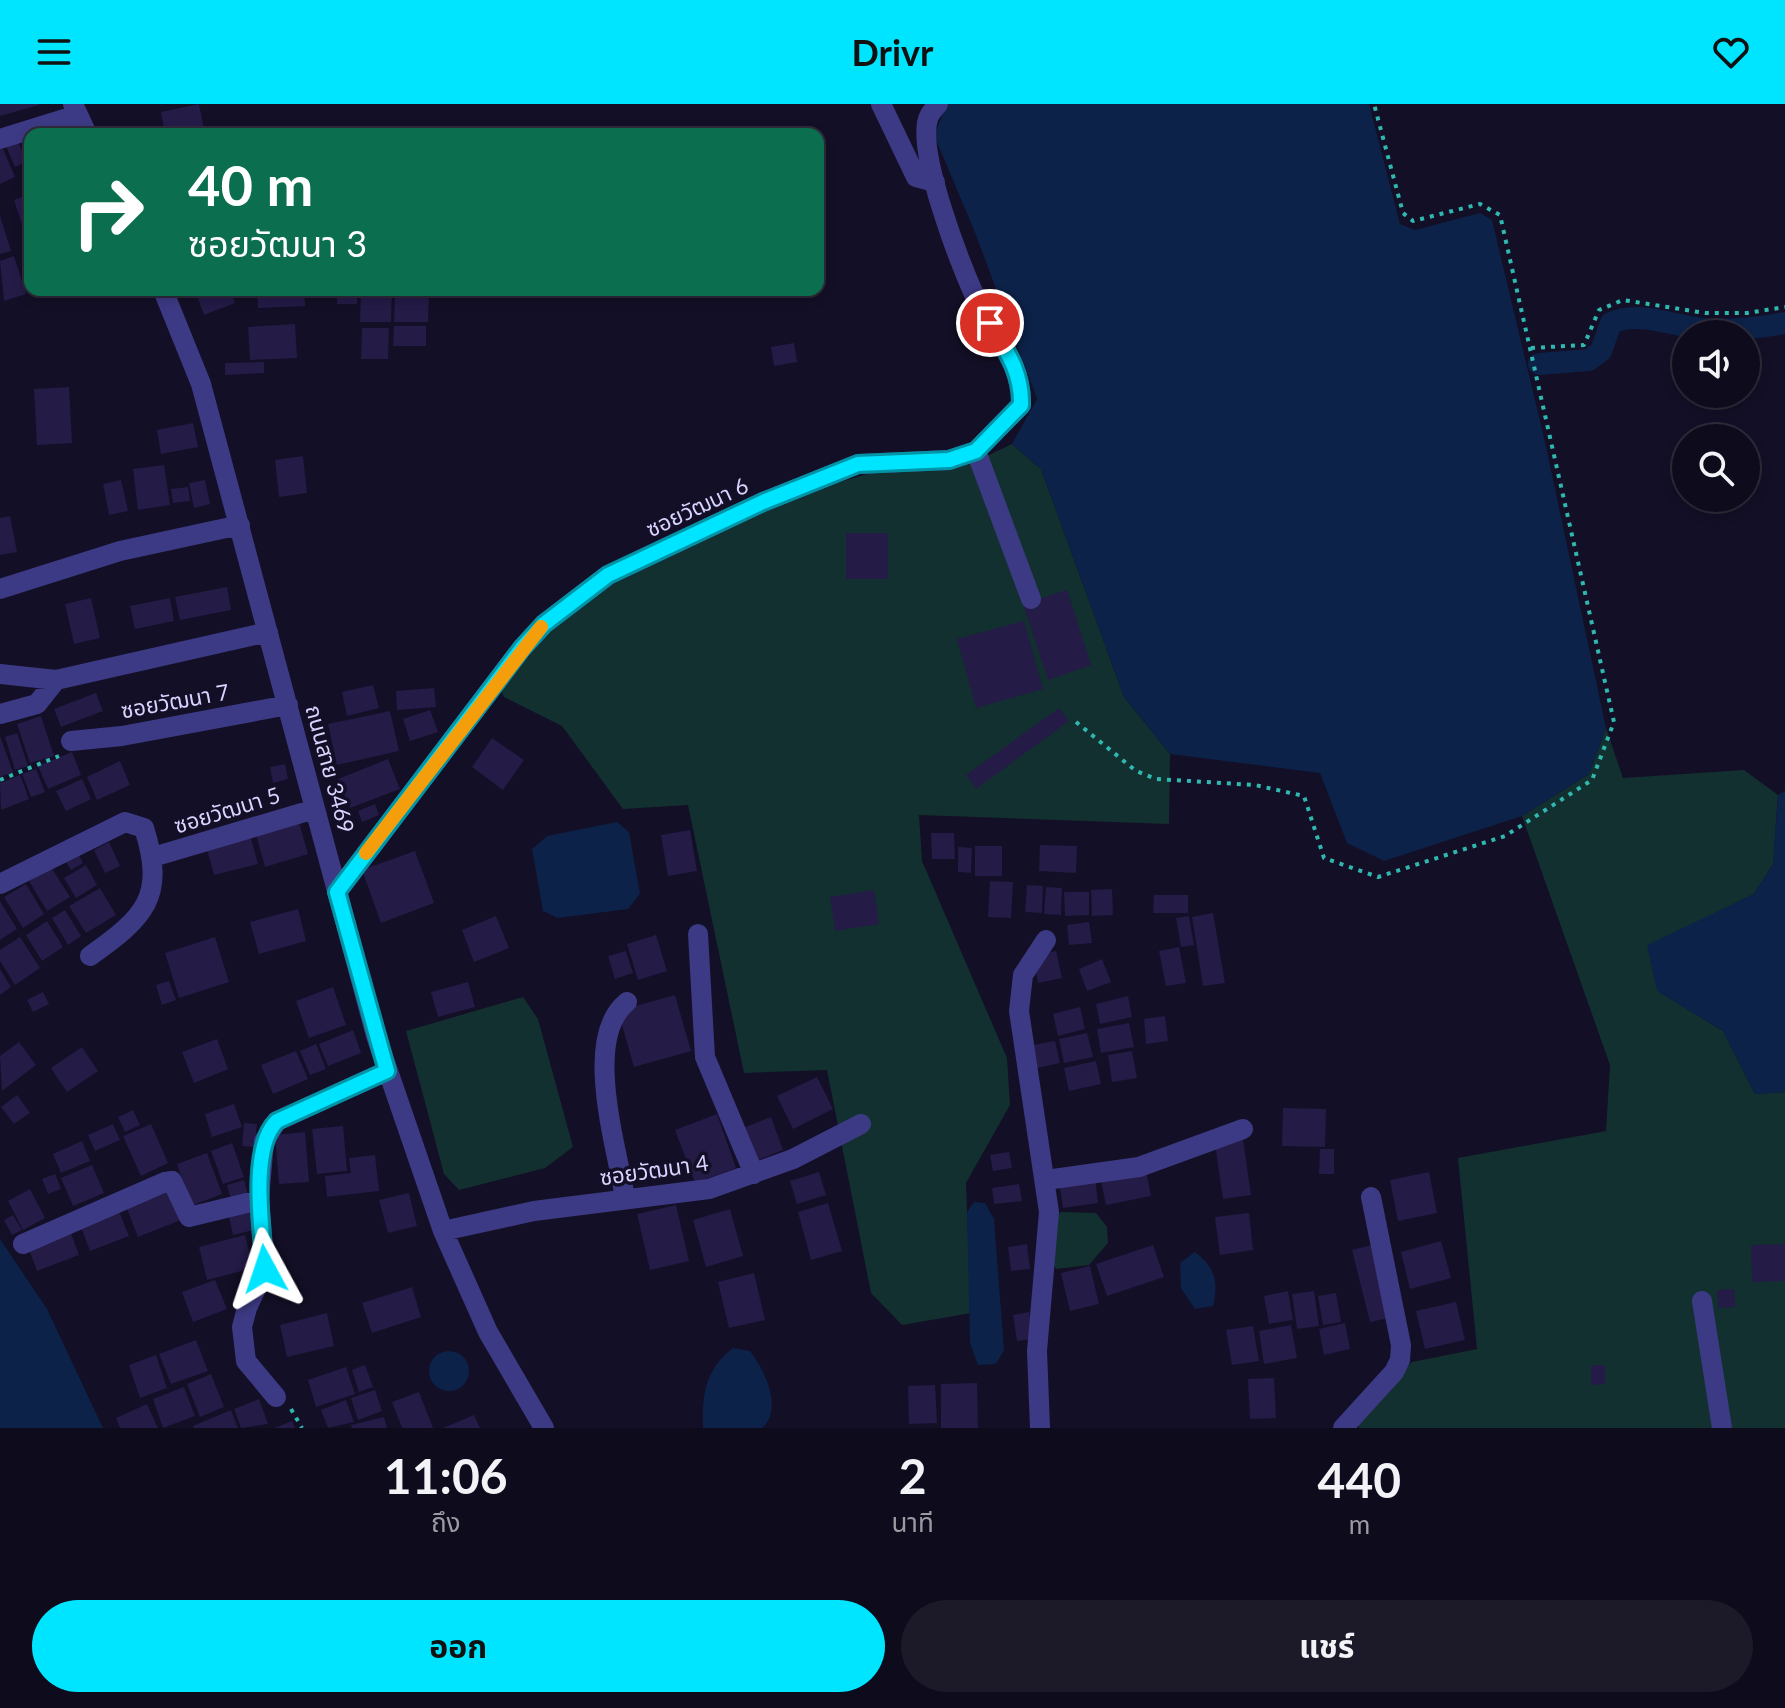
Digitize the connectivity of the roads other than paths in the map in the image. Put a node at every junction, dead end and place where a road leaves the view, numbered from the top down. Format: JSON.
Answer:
{"nodes":[{"id":1,"x":881,"y":104,"type":"edge"},
{"id":2,"x":75,"y":109,"type":"edge"},
{"id":3,"x":929,"y":109,"type":"edge"},
{"id":4,"x":28,"y":128,"type":"edge"},
{"id":5,"x":84,"y":128,"type":"edge"},
{"id":6,"x":24,"y":129,"type":"edge"},
{"id":7,"x":0,"y":139,"type":"edge"},
{"id":8,"x":935,"y":182,"type":"junction"},
{"id":9,"x":165,"y":296,"type":"edge"},
{"id":10,"x":976,"y":451,"type":"junction"},
{"id":11,"x":240,"y":525,"type":"junction"},
{"id":12,"x":0,"y":589,"type":"edge"},
{"id":13,"x":1031,"y":599,"type":"dead end"},
{"id":14,"x":268,"y":632,"type":"junction"},
{"id":15,"x":0,"y":674,"type":"edge"},
{"id":16,"x":56,"y":680,"type":"junction"},
{"id":17,"x":288,"y":705,"type":"junction"},
{"id":18,"x":0,"y":714,"type":"edge"},
{"id":19,"x":71,"y":741,"type":"dead end"},
{"id":20,"x":315,"y":809,"type":"junction"},
{"id":21,"x":153,"y":857,"type":"junction"},
{"id":22,"x":0,"y":884,"type":"edge"},
{"id":23,"x":337,"y":892,"type":"junction"},
{"id":24,"x":698,"y":934,"type":"dead end"},
{"id":25,"x":1046,"y":940,"type":"dead end"},
{"id":26,"x":90,"y":956,"type":"dead end"},
{"id":27,"x":627,"y":1002,"type":"dead end"},
{"id":28,"x":387,"y":1071,"type":"junction"},
{"id":29,"x":861,"y":1124,"type":"dead end"},
{"id":30,"x":1243,"y":1129,"type":"dead end"},
{"id":31,"x":754,"y":1174,"type":"junction"},
{"id":32,"x":1046,"y":1180,"type":"junction"},
{"id":33,"x":1371,"y":1197,"type":"dead end"},
{"id":34,"x":625,"y":1198,"type":"junction"},
{"id":35,"x":259,"y":1200,"type":"junction"},
{"id":36,"x":443,"y":1231,"type":"junction"},
{"id":37,"x":23,"y":1244,"type":"dead end"},
{"id":38,"x":1702,"y":1301,"type":"dead end"},
{"id":39,"x":276,"y":1397,"type":"dead end"},
{"id":40,"x":544,"y":1428,"type":"edge"},
{"id":41,"x":1040,"y":1428,"type":"edge"},
{"id":42,"x":1343,"y":1428,"type":"edge"},
{"id":43,"x":1722,"y":1428,"type":"edge"}],
"edges":[{"from":1,"to":8,"type":"street"},
{"from":2,"to":4,"type":"street"},
{"from":2,"to":5,"type":"street"},
{"from":3,"to":8,"type":"street"},
{"from":6,"to":7,"type":"street"},
{"from":8,"to":10,"type":"street"},
{"from":9,"to":11,"type":"street","name":"ถนนสาย 3469"},
{"from":10,"to":13,"type":"street"},
{"from":10,"to":23,"type":"street","name":"ซอยวัฒนา 6"},
{"from":11,"to":12,"type":"street"},
{"from":11,"to":14,"type":"street","name":"ถนนสาย 3469"},
{"from":14,"to":16,"type":"street"},
{"from":14,"to":17,"type":"street","name":"ถนนสาย 3469"},
{"from":15,"to":16,"type":"street"},
{"from":16,"to":18,"type":"street"},
{"from":17,"to":19,"type":"street","name":"ซอยวัฒนา 7"},
{"from":17,"to":20,"type":"street","name":"ถนนสาย 3469"},
{"from":20,"to":21,"type":"street","name":"ซอยวัฒนา 5"},
{"from":20,"to":23,"type":"street","name":"ถนนสาย 3469"},
{"from":21,"to":22,"type":"street"},
{"from":21,"to":26,"type":"street"},
{"from":23,"to":28,"type":"street","name":"ถนนสาย 3469"},
{"from":24,"to":31,"type":"street"},
{"from":25,"to":32,"type":"street"},
{"from":27,"to":34,"type":"street"},
{"from":28,"to":35,"type":"street"},
{"from":28,"to":36,"type":"street","name":"ถนนสาย 3469"},
{"from":29,"to":31,"type":"street","name":"ซอยวัฒนา 4"},
{"from":30,"to":32,"type":"street"},
{"from":31,"to":34,"type":"street","name":"ซอยวัฒนา 4"},
{"from":32,"to":41,"type":"street"},
{"from":33,"to":42,"type":"street"},
{"from":34,"to":36,"type":"street","name":"ซอยวัฒนา 4"},
{"from":35,"to":37,"type":"street"},
{"from":35,"to":39,"type":"street"},
{"from":36,"to":40,"type":"street","name":"ถนนสาย 3469"},
{"from":38,"to":43,"type":"street"}]}
